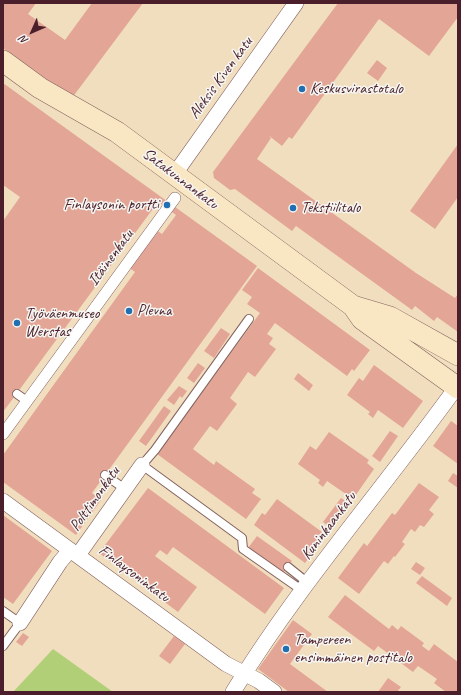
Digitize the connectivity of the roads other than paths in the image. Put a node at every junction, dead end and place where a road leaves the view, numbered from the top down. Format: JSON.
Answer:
{"nodes":[{"id":1,"x":296,"y":3,"type":"edge"},
{"id":2,"x":3,"y":61,"type":"edge"},
{"id":3,"x":174,"y":175,"type":"junction"},
{"id":4,"x":174,"y":198,"type":"dead end"},
{"id":5,"x":353,"y":306,"type":"junction"},
{"id":6,"x":249,"y":319,"type":"dead end"},
{"id":7,"x":458,"y":355,"type":"edge"},
{"id":8,"x":458,"y":387,"type":"edge"},
{"id":9,"x":17,"y":394,"type":"dead end"},
{"id":10,"x":27,"y":401,"type":"junction"},
{"id":11,"x":3,"y":434,"type":"edge"},
{"id":12,"x":142,"y":465,"type":"junction"},
{"id":13,"x":106,"y":475,"type":"dead end"},
{"id":14,"x":125,"y":489,"type":"junction"},
{"id":15,"x":3,"y":501,"type":"edge"},
{"id":16,"x":74,"y":552,"type":"junction"},
{"id":17,"x":288,"y":567,"type":"dead end"},
{"id":18,"x":306,"y":587,"type":"junction"},
{"id":19,"x":3,"y":611,"type":"edge"},
{"id":20,"x":20,"y":623,"type":"junction"},
{"id":21,"x":3,"y":646,"type":"edge"},
{"id":22,"x":245,"y":674,"type":"junction"},
{"id":23,"x":234,"y":692,"type":"edge"},
{"id":24,"x":274,"y":692,"type":"edge"}],
"edges":[{"from":1,"to":3,"type":"street","name":"Aleksis Kiven katu"},
{"from":2,"to":3,"type":"main road","name":"Satakunnankatu"},
{"from":3,"to":5,"type":"main road","name":"Satakunnankatu"},
{"from":4,"to":10,"type":"street","name":"Itäinenkatu"},
{"from":5,"to":7,"type":"main road","name":"Satakunnankatu"},
{"from":5,"to":8,"type":"main road","name":"Satakunnankatu"},
{"from":6,"to":12,"type":"lane"},
{"from":8,"to":18,"type":"street","name":"Kuninkaankatu"},
{"from":9,"to":10,"type":"lane"},
{"from":10,"to":11,"type":"street","name":"Itäinenkatu"},
{"from":12,"to":14,"type":"street","name":"Polttimonkatu"},
{"from":12,"to":18,"type":"lane"},
{"from":13,"to":14,"type":"lane"},
{"from":14,"to":16,"type":"street","name":"Polttimonkatu"},
{"from":15,"to":16,"type":"street","name":"Finlaysoninkatu"},
{"from":16,"to":20,"type":"street","name":"Polttimonkatu"},
{"from":16,"to":22,"type":"street","name":"Finlaysoninkatu"},
{"from":17,"to":18,"type":"lane"},
{"from":18,"to":22,"type":"street","name":"Kuninkaankatu"},
{"from":19,"to":20,"type":"lane"},
{"from":20,"to":21,"type":"lane"},
{"from":22,"to":23,"type":"street","name":"Kuninkaankatu"},
{"from":22,"to":24,"type":"street","name":"Finlaysoninkatu"}]}
